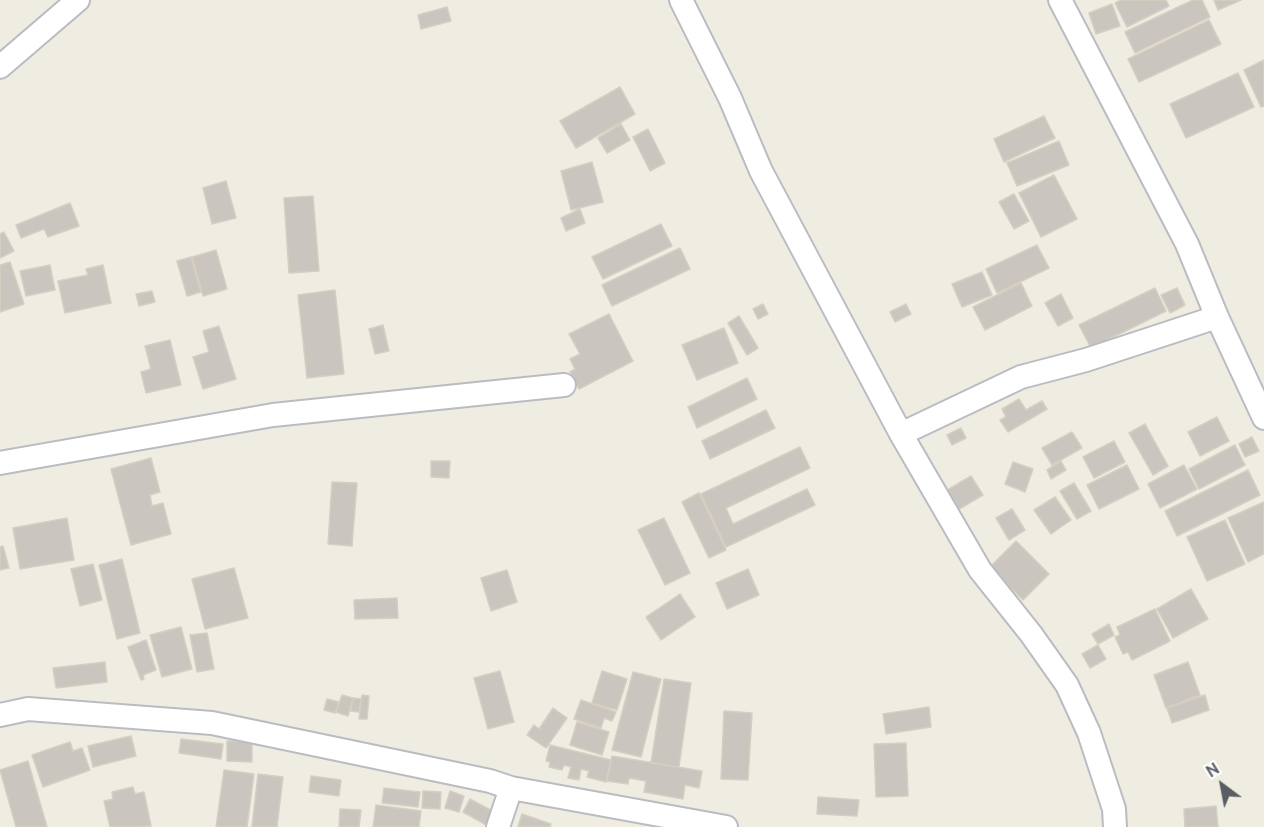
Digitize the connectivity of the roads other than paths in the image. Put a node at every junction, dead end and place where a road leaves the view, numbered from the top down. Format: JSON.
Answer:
{"nodes":[{"id":1,"x":78,"y":0,"type":"edge"},
{"id":2,"x":681,"y":0,"type":"edge"},
{"id":3,"x":1060,"y":0,"type":"edge"},
{"id":4,"x":0,"y":67,"type":"edge"},
{"id":5,"x":1216,"y":317,"type":"junction"},
{"id":6,"x":564,"y":385,"type":"dead end"},
{"id":7,"x":1264,"y":418,"type":"edge"},
{"id":8,"x":901,"y":434,"type":"junction"},
{"id":9,"x":0,"y":463,"type":"edge"},
{"id":10,"x":0,"y":715,"type":"edge"},
{"id":11,"x":511,"y":788,"type":"junction"},
{"id":12,"x":498,"y":827,"type":"edge"},
{"id":13,"x":726,"y":827,"type":"edge"},
{"id":14,"x":1115,"y":827,"type":"edge"}],
"edges":[{"from":1,"to":4,"type":"street"},
{"from":2,"to":8,"type":"street"},
{"from":3,"to":5,"type":"street"},
{"from":5,"to":7,"type":"street"},
{"from":5,"to":8,"type":"street"},
{"from":6,"to":9,"type":"street"},
{"from":8,"to":14,"type":"street"},
{"from":10,"to":11,"type":"street"},
{"from":11,"to":12,"type":"street"},
{"from":11,"to":13,"type":"street"}]}
